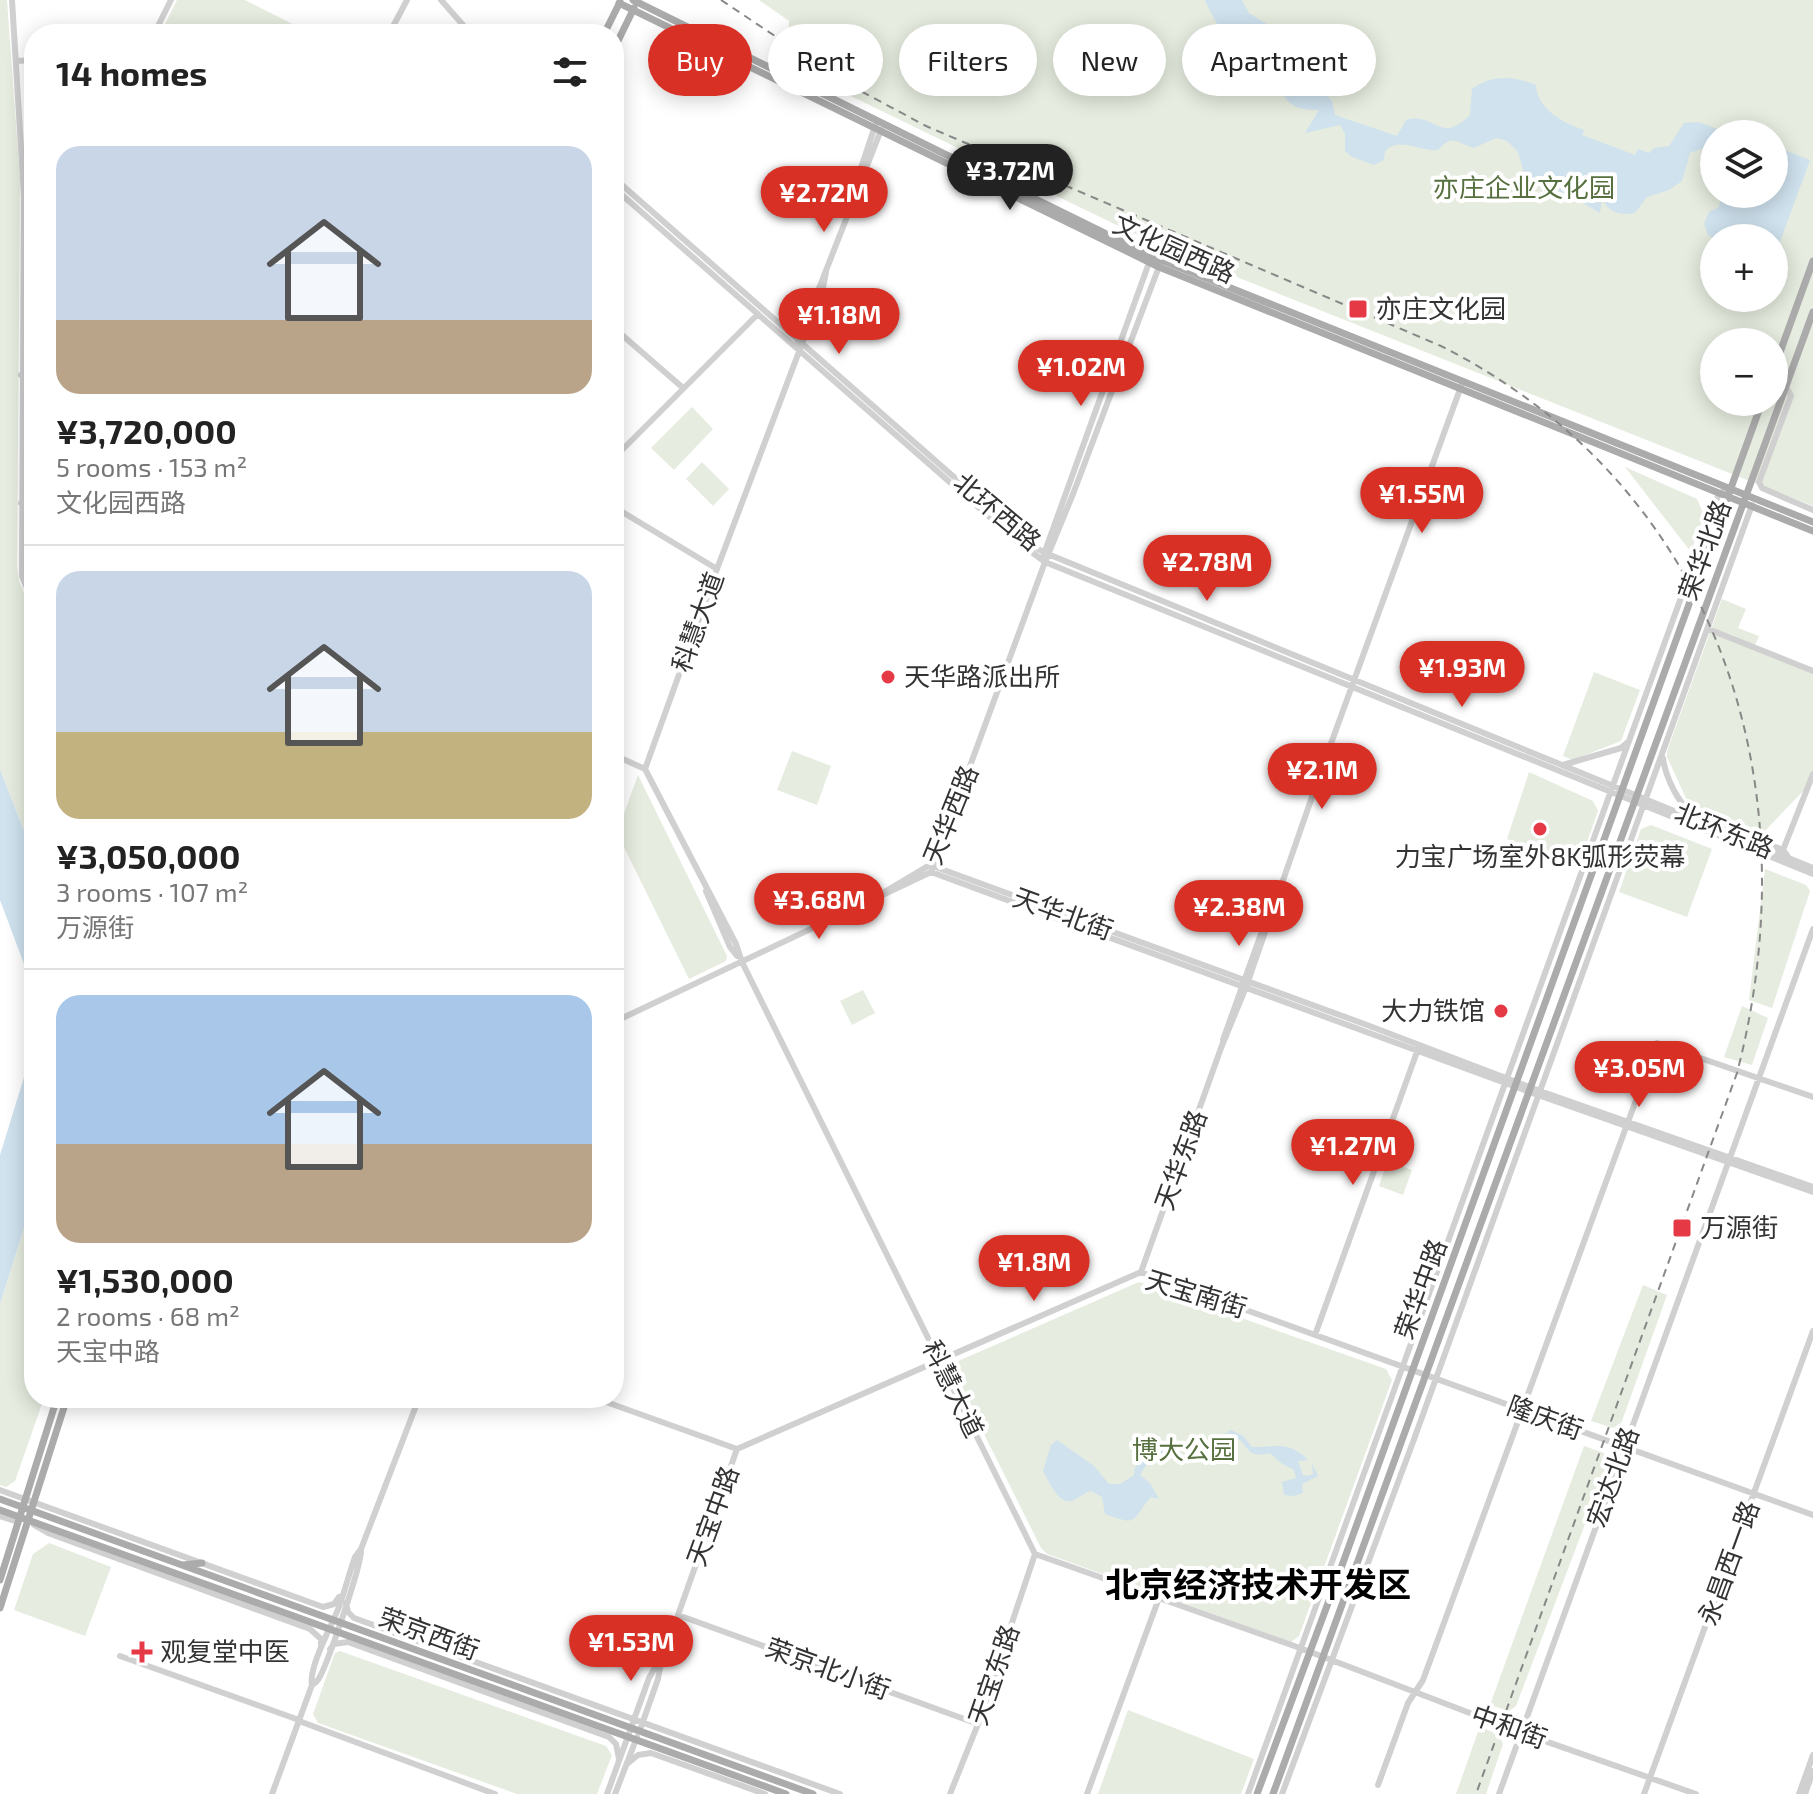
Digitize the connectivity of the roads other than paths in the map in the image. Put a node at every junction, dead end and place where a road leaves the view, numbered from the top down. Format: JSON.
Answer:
{"nodes":[{"id":1,"x":12,"y":0,"type":"edge"},
{"id":2,"x":171,"y":0,"type":"edge"},
{"id":3,"x":407,"y":0,"type":"edge"},
{"id":4,"x":441,"y":0,"type":"edge"},
{"id":5,"x":620,"y":2,"type":"edge"},
{"id":6,"x":634,"y":3,"type":"edge"},
{"id":7,"x":159,"y":24,"type":"edge"},
{"id":8,"x":394,"y":24,"type":"edge"},
{"id":9,"x":462,"y":24,"type":"edge"},
{"id":10,"x":609,"y":24,"type":"edge"},
{"id":11,"x":624,"y":26,"type":"edge"},
{"id":12,"x":17,"y":61,"type":"junction"},
{"id":13,"x":24,"y":61,"type":"edge"},
{"id":14,"x":879,"y":126,"type":"junction"},
{"id":15,"x":624,"y":187,"type":"edge"},
{"id":16,"x":24,"y":196,"type":"joint"},
{"id":17,"x":624,"y":197,"type":"edge"},
{"id":18,"x":1150,"y":260,"type":"junction"},
{"id":19,"x":1813,"y":261,"type":"edge"},
{"id":20,"x":1160,"y":264,"type":"junction"},
{"id":21,"x":1813,"y":312,"type":"edge"},
{"id":22,"x":758,"y":314,"type":"junction"},
{"id":23,"x":1788,"y":330,"type":"edge"},
{"id":24,"x":624,"y":337,"type":"edge"},
{"id":25,"x":800,"y":344,"type":"junction"},
{"id":26,"x":21,"y":375,"type":"junction"},
{"id":27,"x":24,"y":377,"type":"edge"},
{"id":28,"x":1788,"y":381,"type":"edge"},
{"id":29,"x":1462,"y":385,"type":"junction"},
{"id":30,"x":682,"y":387,"type":"junction"},
{"id":31,"x":1757,"y":416,"type":"edge"},
{"id":32,"x":1776,"y":416,"type":"edge"},
{"id":33,"x":1784,"y":416,"type":"edge"},
{"id":34,"x":624,"y":448,"type":"edge"},
{"id":35,"x":1719,"y":493,"type":"junction"},
{"id":36,"x":1730,"y":493,"type":"junction"},
{"id":37,"x":1747,"y":501,"type":"junction"},
{"id":38,"x":21,"y":503,"type":"junction"},
{"id":39,"x":24,"y":504,"type":"edge"},
{"id":40,"x":1813,"y":510,"type":"edge"},
{"id":41,"x":624,"y":513,"type":"edge"},
{"id":42,"x":1813,"y":522,"type":"edge"},
{"id":43,"x":1813,"y":531,"type":"edge"},
{"id":44,"x":1046,"y":553,"type":"junction"},
{"id":45,"x":1045,"y":562,"type":"junction"},
{"id":46,"x":717,"y":569,"type":"junction"},
{"id":47,"x":1728,"y":574,"type":"junction"},
{"id":48,"x":24,"y":581,"type":"edge"},
{"id":49,"x":1711,"y":590,"type":"junction"},
{"id":50,"x":1708,"y":629,"type":"junction"},
{"id":51,"x":1813,"y":671,"type":"edge"},
{"id":52,"x":1354,"y":679,"type":"junction"},
{"id":53,"x":1661,"y":683,"type":"junction"},
{"id":54,"x":1677,"y":683,"type":"junction"},
{"id":55,"x":1351,"y":687,"type":"junction"},
{"id":56,"x":1645,"y":699,"type":"junction"},
{"id":57,"x":1677,"y":713,"type":"junction"},
{"id":58,"x":1629,"y":741,"type":"junction"},
{"id":59,"x":1662,"y":754,"type":"junction"},
{"id":60,"x":624,"y":760,"type":"edge"},
{"id":61,"x":1559,"y":765,"type":"junction"},
{"id":62,"x":645,"y":769,"type":"junction"},
{"id":63,"x":1813,"y":774,"type":"edge"},
{"id":64,"x":1612,"y":789,"type":"junction"},
{"id":65,"x":1621,"y":793,"type":"junction"},
{"id":66,"x":1634,"y":798,"type":"junction"},
{"id":67,"x":1644,"y":802,"type":"junction"},
{"id":68,"x":1783,"y":850,"type":"junction"},
{"id":69,"x":1789,"y":858,"type":"junction"},
{"id":70,"x":1813,"y":868,"type":"edge"},
{"id":71,"x":932,"y":869,"type":"junction"},
{"id":72,"x":1813,"y":874,"type":"edge"},
{"id":73,"x":1617,"y":876,"type":"junction"},
{"id":74,"x":1602,"y":892,"type":"junction"},
{"id":75,"x":1813,"y":929,"type":"edge"},
{"id":76,"x":742,"y":962,"type":"junction"},
{"id":77,"x":1245,"y":983,"type":"junction"},
{"id":78,"x":1546,"y":1001,"type":"junction"},
{"id":79,"x":624,"y":1017,"type":"edge"},
{"id":80,"x":1528,"y":1020,"type":"junction"},
{"id":81,"x":1418,"y":1049,"type":"junction"},
{"id":82,"x":1758,"y":1078,"type":"junction"},
{"id":83,"x":1506,"y":1080,"type":"junction"},
{"id":84,"x":1516,"y":1084,"type":"junction"},
{"id":85,"x":1529,"y":1089,"type":"junction"},
{"id":86,"x":1539,"y":1093,"type":"junction"},
{"id":87,"x":1813,"y":1097,"type":"edge"},
{"id":88,"x":1626,"y":1124,"type":"junction"},
{"id":89,"x":1728,"y":1158,"type":"junction"},
{"id":90,"x":1514,"y":1161,"type":"junction"},
{"id":91,"x":1499,"y":1174,"type":"junction"},
{"id":92,"x":1813,"y":1189,"type":"edge"},
{"id":93,"x":1141,"y":1272,"type":"junction"},
{"id":94,"x":1443,"y":1287,"type":"junction"},
{"id":95,"x":1425,"y":1304,"type":"junction"},
{"id":96,"x":1813,"y":1331,"type":"edge"},
{"id":97,"x":1315,"y":1335,"type":"junction"},
{"id":98,"x":939,"y":1361,"type":"junction"},
{"id":99,"x":1402,"y":1366,"type":"junction"},
{"id":100,"x":1413,"y":1369,"type":"junction"},
{"id":101,"x":1427,"y":1375,"type":"junction"},
{"id":102,"x":1436,"y":1378,"type":"junction"},
{"id":103,"x":54,"y":1408,"type":"edge"},
{"id":104,"x":64,"y":1408,"type":"edge"},
{"id":105,"x":415,"y":1408,"type":"edge"},
{"id":106,"x":623,"y":1408,"type":"edge"},
{"id":107,"x":1522,"y":1409,"type":"junction"},
{"id":108,"x":1413,"y":1442,"type":"junction"},
{"id":109,"x":1625,"y":1446,"type":"junction"},
{"id":110,"x":737,"y":1449,"type":"junction"},
{"id":111,"x":1396,"y":1458,"type":"junction"},
{"id":112,"x":0,"y":1490,"type":"edge"},
{"id":113,"x":1754,"y":1494,"type":"junction"},
{"id":114,"x":0,"y":1499,"type":"edge"},
{"id":115,"x":24,"y":1503,"type":"junction"},
{"id":116,"x":33,"y":1507,"type":"junction"},
{"id":117,"x":0,"y":1513,"type":"edge"},
{"id":118,"x":1813,"y":1515,"type":"edge"},
{"id":119,"x":19,"y":1520,"type":"junction"},
{"id":120,"x":28,"y":1521,"type":"junction"},
{"id":121,"x":361,"y":1549,"type":"junction"},
{"id":122,"x":1035,"y":1554,"type":"junction"},
{"id":123,"x":202,"y":1563,"type":"junction"},
{"id":124,"x":181,"y":1565,"type":"junction"},
{"id":125,"x":1340,"y":1571,"type":"junction"},
{"id":126,"x":0,"y":1580,"type":"edge"},
{"id":127,"x":347,"y":1580,"type":"junction"},
{"id":128,"x":1321,"y":1590,"type":"junction"},
{"id":129,"x":1159,"y":1598,"type":"junction"},
{"id":130,"x":346,"y":1603,"type":"junction"},
{"id":131,"x":0,"y":1608,"type":"edge"},
{"id":132,"x":678,"y":1615,"type":"junction"},
{"id":133,"x":336,"y":1622,"type":"junction"},
{"id":134,"x":333,"y":1631,"type":"junction"},
{"id":135,"x":321,"y":1648,"type":"junction"},
{"id":136,"x":1300,"y":1648,"type":"junction"},
{"id":137,"x":330,"y":1649,"type":"junction"},
{"id":138,"x":1310,"y":1652,"type":"junction"},
{"id":139,"x":120,"y":1656,"type":"dead end"},
{"id":140,"x":1327,"y":1658,"type":"junction"},
{"id":141,"x":312,"y":1685,"type":"junction"},
{"id":142,"x":1415,"y":1692,"type":"junction"},
{"id":143,"x":299,"y":1720,"type":"junction"},
{"id":144,"x":978,"y":1724,"type":"junction"},
{"id":145,"x":636,"y":1726,"type":"junction"},
{"id":146,"x":1306,"y":1729,"type":"junction"},
{"id":147,"x":1522,"y":1733,"type":"junction"},
{"id":148,"x":632,"y":1739,"type":"junction"},
{"id":149,"x":1290,"y":1746,"type":"junction"},
{"id":150,"x":1813,"y":1755,"type":"edge"},
{"id":151,"x":619,"y":1761,"type":"junction"},
{"id":152,"x":627,"y":1764,"type":"junction"},
{"id":153,"x":1813,"y":1771,"type":"edge"},
{"id":154,"x":1650,"y":1777,"type":"junction"},
{"id":155,"x":1378,"y":1785,"type":"dead end"},
{"id":156,"x":272,"y":1794,"type":"edge"},
{"id":157,"x":495,"y":1794,"type":"edge"},
{"id":158,"x":607,"y":1794,"type":"edge"},
{"id":159,"x":615,"y":1794,"type":"edge"},
{"id":160,"x":765,"y":1794,"type":"edge"},
{"id":161,"x":786,"y":1794,"type":"edge"},
{"id":162,"x":813,"y":1794,"type":"edge"},
{"id":163,"x":840,"y":1794,"type":"edge"},
{"id":164,"x":950,"y":1794,"type":"edge"},
{"id":165,"x":1087,"y":1794,"type":"edge"},
{"id":166,"x":1248,"y":1794,"type":"edge"},
{"id":167,"x":1257,"y":1794,"type":"edge"},
{"id":168,"x":1273,"y":1794,"type":"edge"},
{"id":169,"x":1282,"y":1794,"type":"edge"},
{"id":170,"x":1499,"y":1794,"type":"edge"},
{"id":171,"x":1644,"y":1794,"type":"edge"},
{"id":172,"x":1696,"y":1794,"type":"edge"},
{"id":173,"x":1799,"y":1794,"type":"edge"},
{"id":174,"x":1805,"y":1794,"type":"edge"}],
"edges":[{"from":1,"to":12,"type":"street"},
{"from":2,"to":7,"type":"street"},
{"from":3,"to":8,"type":"street"},
{"from":4,"to":9,"type":"street"},
{"from":5,"to":6,"type":"main road","name":"文化园西路"},
{"from":5,"to":10,"type":"main road"},
{"from":6,"to":11,"type":"main road"},
{"from":6,"to":14,"type":"main road","name":"文化园西路"},
{"from":12,"to":13,"type":"street"},
{"from":12,"to":16,"type":"street"},
{"from":14,"to":18,"type":"main road","name":"文化园西路"},
{"from":14,"to":25,"type":"street","name":"科慧大道"},
{"from":15,"to":25,"type":"street","name":"北环西路"},
{"from":16,"to":26,"type":"street"},
{"from":17,"to":22,"type":"street","name":"北环西路"},
{"from":18,"to":20,"type":"main road","name":"文化园西路"},
{"from":18,"to":44,"type":"street","name":"天华西路"},
{"from":19,"to":23,"type":"main road"},
{"from":20,"to":29,"type":"main road","name":"文化园西路"},
{"from":20,"to":44,"type":"street","name":"天华西路"},
{"from":21,"to":28,"type":"main road","name":"荣华北路"},
{"from":22,"to":25,"type":"street","name":"北环西路"},
{"from":22,"to":30,"type":"street"},
{"from":24,"to":30,"type":"street"},
{"from":25,"to":44,"type":"street","name":"北环西路"},
{"from":25,"to":45,"type":"street","name":"北环西路"},
{"from":25,"to":46,"type":"street","name":"科慧大道"},
{"from":26,"to":27,"type":"street"},
{"from":26,"to":38,"type":"street"},
{"from":29,"to":35,"type":"main road","name":"文化园西路"},
{"from":29,"to":36,"type":"main road","name":"文化园西路"},
{"from":29,"to":52,"type":"street","name":"天华东路"},
{"from":30,"to":34,"type":"street"},
{"from":31,"to":36,"type":"main road","name":"荣华北路"},
{"from":32,"to":37,"type":"main road","name":"荣华北路"},
{"from":33,"to":40,"type":"street"},
{"from":35,"to":36,"type":"main road","name":"文化园西路"},
{"from":35,"to":56,"type":"street"},
{"from":36,"to":37,"type":"main road"},
{"from":36,"to":53,"type":"main road","name":"荣华北路"},
{"from":37,"to":42,"type":"main road"},
{"from":37,"to":43,"type":"main road"},
{"from":37,"to":47,"type":"street"},
{"from":37,"to":49,"type":"main road","name":"荣华北路"},
{"from":38,"to":39,"type":"street"},
{"from":38,"to":48,"type":"street"},
{"from":41,"to":46,"type":"street"},
{"from":44,"to":45,"type":"street","name":"天华西路"},
{"from":44,"to":52,"type":"street","name":"北环西路"},
{"from":45,"to":55,"type":"street","name":"北环西路"},
{"from":45,"to":71,"type":"street","name":"天华西路"},
{"from":46,"to":62,"type":"street","name":"科慧大道"},
{"from":47,"to":49,"type":"street"},
{"from":47,"to":50,"type":"street"},
{"from":49,"to":54,"type":"main road","name":"荣华北路"},
{"from":50,"to":51,"type":"street"},
{"from":50,"to":57,"type":"street"},
{"from":52,"to":55,"type":"street","name":"天华东路"},
{"from":52,"to":61,"type":"street","name":"北环西路"},
{"from":53,"to":56,"type":"street"},
{"from":53,"to":65,"type":"main road","name":"荣华北路"},
{"from":54,"to":57,"type":"street"},
{"from":54,"to":66,"type":"main road","name":"荣华北路"},
{"from":55,"to":64,"type":"street","name":"北环西路"},
{"from":55,"to":77,"type":"street","name":"天华东路"},
{"from":56,"to":58,"type":"street"},
{"from":57,"to":59,"type":"street"},
{"from":58,"to":61,"type":"street"},
{"from":58,"to":64,"type":"street"},
{"from":59,"to":67,"type":"street"},
{"from":59,"to":68,"type":"street"},
{"from":60,"to":62,"type":"street"},
{"from":61,"to":64,"type":"street","name":"北环西路"},
{"from":62,"to":76,"type":"street","name":"科慧大道"},
{"from":63,"to":68,"type":"street"},
{"from":64,"to":65,"type":"street","name":"北环西路"},
{"from":64,"to":80,"type":"street"},
{"from":65,"to":66,"type":"street","name":"北环西路"},
{"from":65,"to":78,"type":"main road","name":"荣华中路"},
{"from":66,"to":67,"type":"street","name":"北环东路"},
{"from":66,"to":74,"type":"main road","name":"荣华中路"},
{"from":67,"to":69,"type":"street","name":"北环东路"},
{"from":67,"to":72,"type":"street","name":"北环东路"},
{"from":67,"to":73,"type":"street"},
{"from":68,"to":69,"type":"street"},
{"from":69,"to":70,"type":"street","name":"北环东路"},
{"from":71,"to":76,"type":"street","name":"天华西路"},
{"from":71,"to":77,"type":"street","name":"天华北街"},
{"from":73,"to":74,"type":"street"},
{"from":73,"to":86,"type":"street"},
{"from":74,"to":85,"type":"main road","name":"荣华中路"},
{"from":75,"to":82,"type":"street","name":"宏达北路"},
{"from":76,"to":79,"type":"street","name":"天华西路"},
{"from":76,"to":98,"type":"street","name":"科慧大道"},
{"from":77,"to":81,"type":"street","name":"天华北街"},
{"from":77,"to":83,"type":"street","name":"天华北街"},
{"from":77,"to":93,"type":"street","name":"天华东路"},
{"from":78,"to":80,"type":"street"},
{"from":78,"to":84,"type":"main road","name":"荣华中路"},
{"from":80,"to":83,"type":"street"},
{"from":81,"to":83,"type":"street","name":"天华北街"},
{"from":81,"to":97,"type":"street"},
{"from":82,"to":87,"type":"street"},
{"from":82,"to":88,"type":"street"},
{"from":82,"to":89,"type":"street","name":"宏达北路"},
{"from":83,"to":84,"type":"street","name":"天华北街"},
{"from":83,"to":95,"type":"street"},
{"from":84,"to":85,"type":"street","name":"天华北街"},
{"from":84,"to":94,"type":"main road","name":"荣华中路"},
{"from":85,"to":86,"type":"street"},
{"from":85,"to":91,"type":"main road","name":"荣华中路"},
{"from":86,"to":88,"type":"street"},
{"from":86,"to":90,"type":"street"},
{"from":88,"to":89,"type":"street"},
{"from":88,"to":107,"type":"street"},
{"from":89,"to":92,"type":"street"},
{"from":89,"to":109,"type":"street","name":"宏达北路"},
{"from":90,"to":91,"type":"street"},
{"from":90,"to":102,"type":"street"},
{"from":91,"to":101,"type":"main road","name":"荣华中路"},
{"from":93,"to":97,"type":"street","name":"天宝南街"},
{"from":93,"to":98,"type":"street","name":"天宝南街"},
{"from":94,"to":95,"type":"street"},
{"from":94,"to":100,"type":"main road","name":"荣华中路"},
{"from":95,"to":99,"type":"street"},
{"from":96,"to":113,"type":"street","name":"永昌西一路"},
{"from":97,"to":99,"type":"street","name":"天宝南街"},
{"from":98,"to":110,"type":"street","name":"天宝中路"},
{"from":98,"to":122,"type":"street","name":"科慧大道"},
{"from":99,"to":100,"type":"street","name":"天宝南街"},
{"from":99,"to":128,"type":"street"},
{"from":100,"to":101,"type":"street","name":"隆庆街"},
{"from":100,"to":125,"type":"main road","name":"荣华中路"},
{"from":101,"to":102,"type":"street","name":"隆庆街"},
{"from":101,"to":111,"type":"main road","name":"荣华中路"},
{"from":102,"to":107,"type":"street","name":"隆庆街"},
{"from":102,"to":108,"type":"street"},
{"from":103,"to":115,"type":"main road"},
{"from":104,"to":116,"type":"main road"},
{"from":105,"to":121,"type":"street"},
{"from":106,"to":110,"type":"street"},
{"from":107,"to":109,"type":"street","name":"隆庆街"},
{"from":107,"to":142,"type":"street"},
{"from":108,"to":111,"type":"street"},
{"from":108,"to":140,"type":"street"},
{"from":109,"to":113,"type":"street","name":"隆庆街"},
{"from":109,"to":147,"type":"street","name":"宏达北路"},
{"from":110,"to":132,"type":"street","name":"天宝中路"},
{"from":111,"to":140,"type":"main road","name":"荣华中路"},
{"from":112,"to":115,"type":"street"},
{"from":113,"to":118,"type":"street","name":"隆庆街"},
{"from":113,"to":154,"type":"street","name":"永昌西一路"},
{"from":114,"to":115,"type":"main road","name":"荣京西街"},
{"from":115,"to":116,"type":"main road","name":"荣京西街"},
{"from":115,"to":119,"type":"main road"},
{"from":116,"to":120,"type":"main road"},
{"from":116,"to":123,"type":"street"},
{"from":116,"to":124,"type":"main road","name":"荣京西街"},
{"from":117,"to":119,"type":"main road","name":"荣京西街"},
{"from":119,"to":120,"type":"main road","name":"荣京西街"},
{"from":119,"to":126,"type":"main road"},
{"from":120,"to":131,"type":"main road"},
{"from":120,"to":134,"type":"main road","name":"荣京西街"},
{"from":120,"to":135,"type":"street"},
{"from":121,"to":127,"type":"street"},
{"from":121,"to":130,"type":"street"},
{"from":122,"to":129,"type":"street"},
{"from":122,"to":144,"type":"street","name":"天宝东路"},
{"from":123,"to":124,"type":"main road"},
{"from":123,"to":127,"type":"street"},
{"from":124,"to":133,"type":"main road","name":"荣京西街"},
{"from":125,"to":128,"type":"street"},
{"from":125,"to":138,"type":"main road","name":"荣华中路"},
{"from":127,"to":133,"type":"street"},
{"from":128,"to":136,"type":"street"},
{"from":129,"to":136,"type":"street"},
{"from":129,"to":165,"type":"street"},
{"from":130,"to":133,"type":"street"},
{"from":130,"to":145,"type":"street"},
{"from":132,"to":144,"type":"street","name":"荣京北小街"},
{"from":132,"to":145,"type":"street","name":"天宝中路"},
{"from":133,"to":134,"type":"street"},
{"from":133,"to":145,"type":"main road","name":"荣京西街"},
{"from":134,"to":135,"type":"street"},
{"from":134,"to":137,"type":"street"},
{"from":134,"to":148,"type":"main road","name":"荣京西街"},
{"from":135,"to":141,"type":"street"},
{"from":136,"to":138,"type":"street"},
{"from":136,"to":166,"type":"street"},
{"from":137,"to":141,"type":"street"},
{"from":137,"to":151,"type":"street"},
{"from":138,"to":140,"type":"street","name":"中和街"},
{"from":138,"to":167,"type":"main road","name":"荣华中路"},
{"from":139,"to":143,"type":"street"},
{"from":140,"to":142,"type":"street","name":"中和街"},
{"from":140,"to":146,"type":"street"},
{"from":140,"to":149,"type":"main road","name":"荣华中路"},
{"from":141,"to":143,"type":"street"},
{"from":142,"to":147,"type":"street","name":"中和街"},
{"from":142,"to":155,"type":"street"},
{"from":143,"to":156,"type":"street"},
{"from":143,"to":157,"type":"street"},
{"from":144,"to":164,"type":"street","name":"天宝东路"},
{"from":145,"to":148,"type":"street","name":"天宝中路"},
{"from":145,"to":162,"type":"main road","name":"荣京西街"},
{"from":145,"to":163,"type":"street"},
{"from":146,"to":149,"type":"street"},
{"from":146,"to":169,"type":"street"},
{"from":147,"to":154,"type":"street","name":"中和街"},
{"from":147,"to":170,"type":"street","name":"宏达北路"},
{"from":148,"to":151,"type":"street"},
{"from":148,"to":152,"type":"street"},
{"from":148,"to":161,"type":"main road","name":"荣京西街"},
{"from":149,"to":168,"type":"main road","name":"荣华中路"},
{"from":150,"to":173,"type":"street"},
{"from":151,"to":158,"type":"street"},
{"from":152,"to":159,"type":"street"},
{"from":152,"to":160,"type":"street"},
{"from":153,"to":174,"type":"street"},
{"from":154,"to":171,"type":"street","name":"永昌西一路"},
{"from":154,"to":172,"type":"street","name":"中和街"}]}
